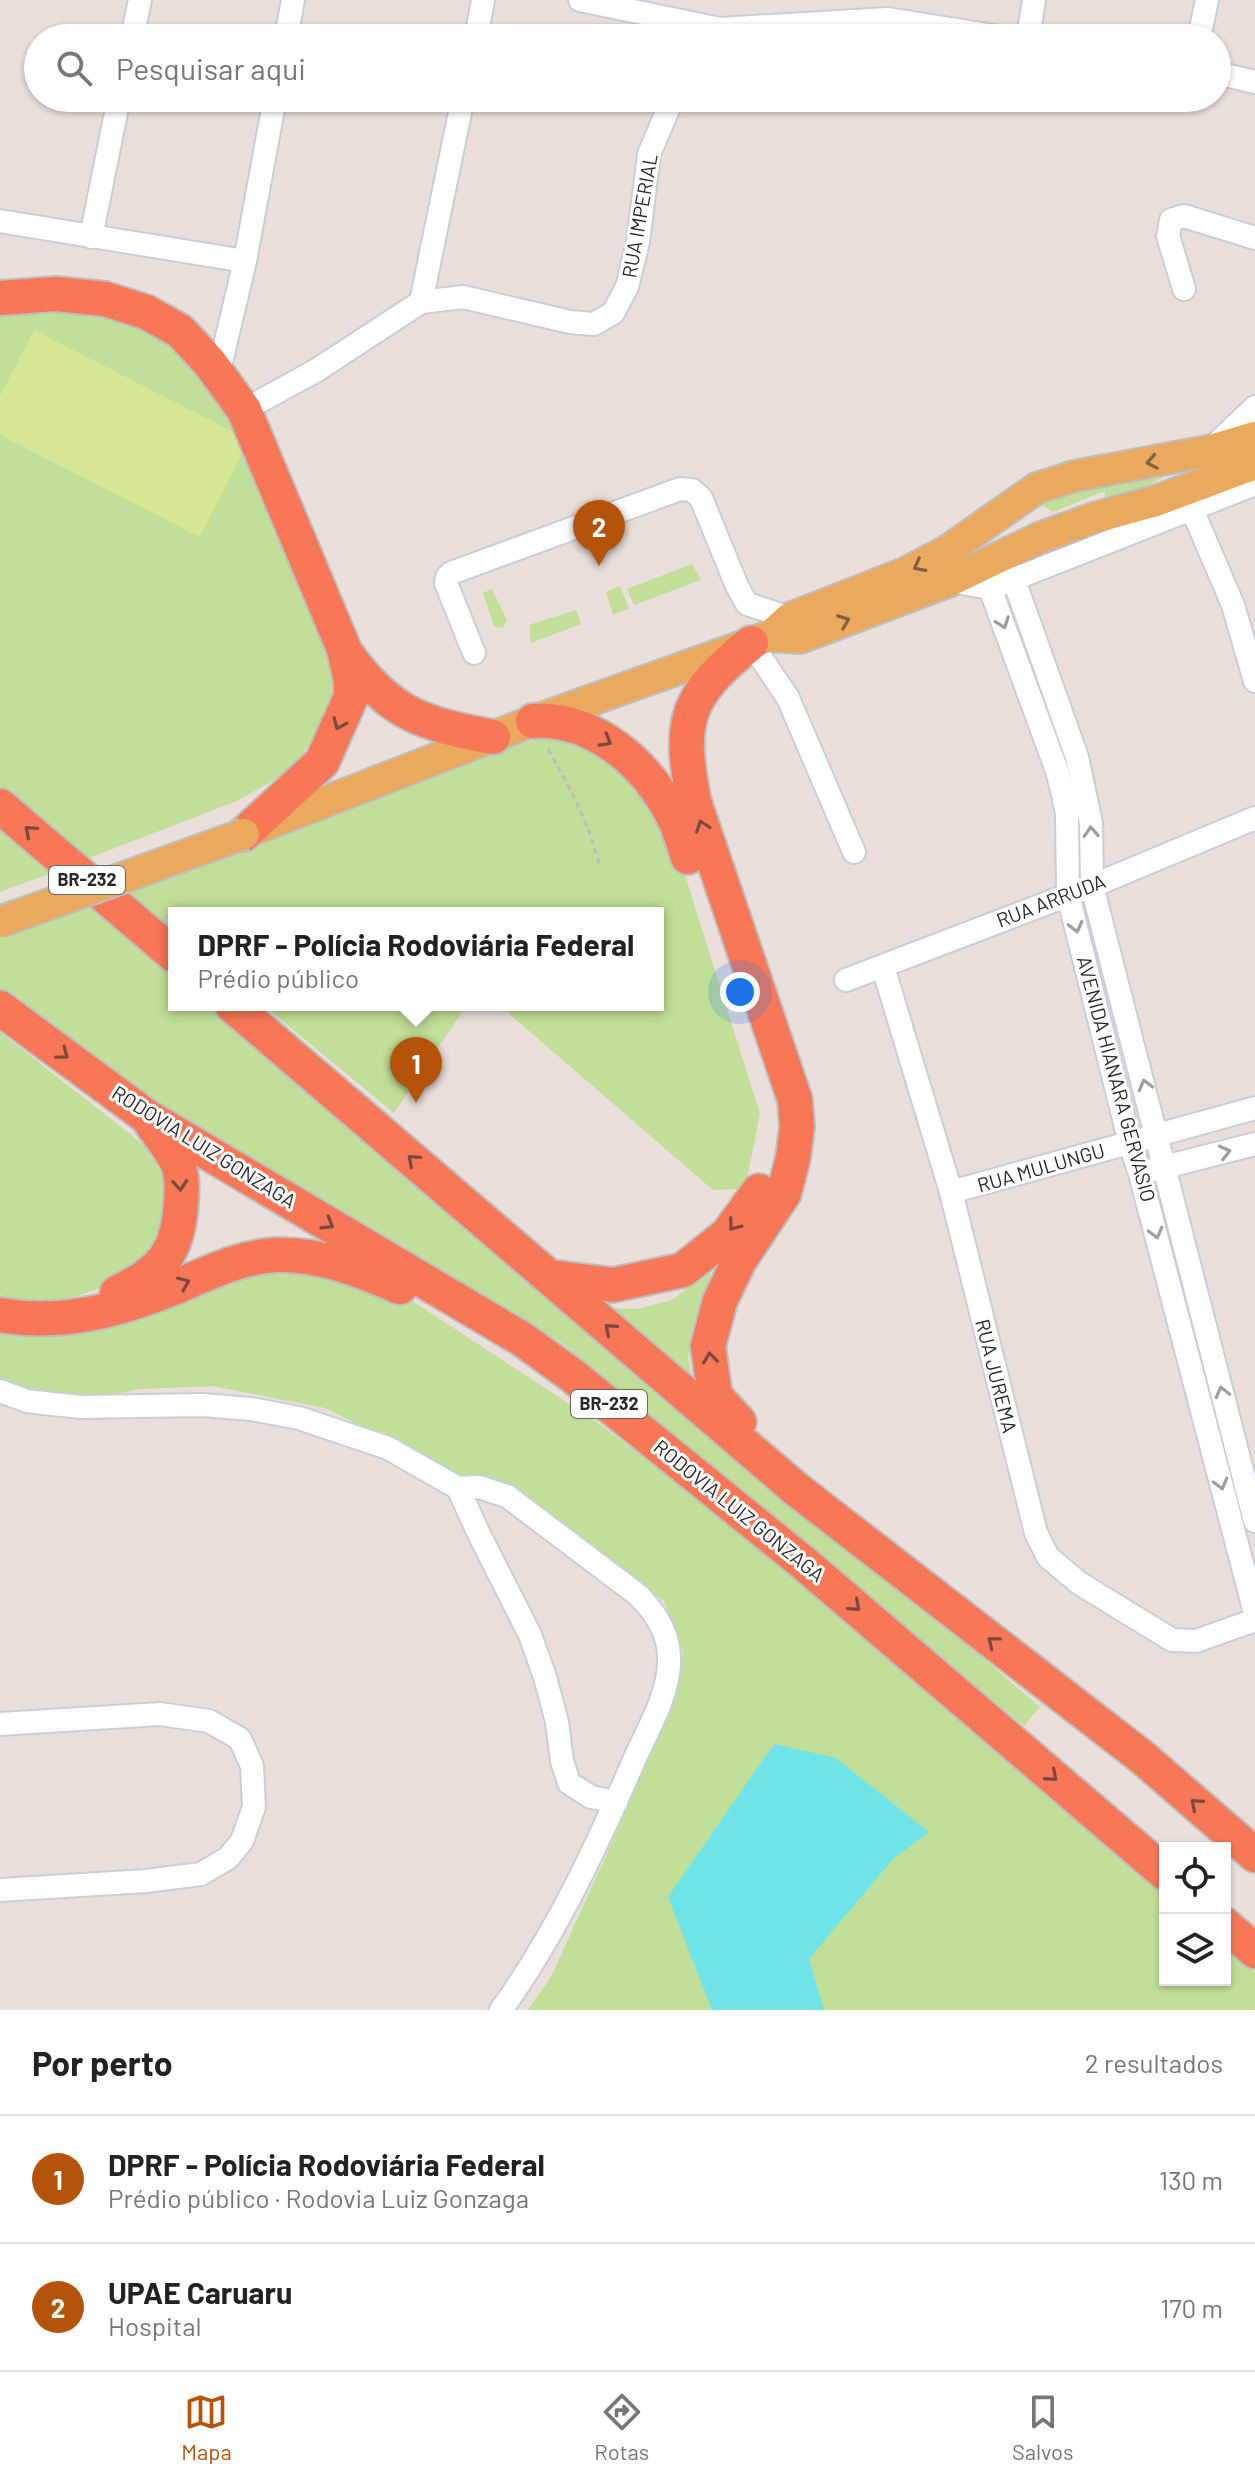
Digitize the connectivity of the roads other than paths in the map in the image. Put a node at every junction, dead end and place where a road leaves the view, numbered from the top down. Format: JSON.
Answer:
{"nodes":[{"id":1,"x":140,"y":0,"type":"edge"},
{"id":2,"x":293,"y":0,"type":"edge"},
{"id":3,"x":483,"y":0,"type":"edge"},
{"id":4,"x":580,"y":0,"type":"edge"},
{"id":5,"x":1034,"y":0,"type":"edge"},
{"id":6,"x":1207,"y":0,"type":"edge"},
{"id":7,"x":890,"y":9,"type":"edge"},
{"id":8,"x":686,"y":11,"type":"edge"},
{"id":9,"x":135,"y":24,"type":"edge"},
{"id":10,"x":289,"y":24,"type":"edge"},
{"id":11,"x":479,"y":24,"type":"edge"},
{"id":12,"x":704,"y":24,"type":"edge"},
{"id":13,"x":786,"y":24,"type":"edge"},
{"id":14,"x":951,"y":24,"type":"edge"},
{"id":15,"x":1030,"y":24,"type":"edge"},
{"id":16,"x":1202,"y":24,"type":"edge"},
{"id":17,"x":1231,"y":76,"type":"edge"},
{"id":18,"x":1255,"y":82,"type":"edge"},
{"id":19,"x":116,"y":112,"type":"edge"},
{"id":20,"x":272,"y":112,"type":"edge"},
{"id":21,"x":460,"y":112,"type":"edge"},
{"id":22,"x":667,"y":112,"type":"edge"},
{"id":23,"x":0,"y":221,"type":"edge"},
{"id":24,"x":91,"y":237,"type":"junction"},
{"id":25,"x":1255,"y":238,"type":"edge"},
{"id":26,"x":245,"y":261,"type":"junction"},
{"id":27,"x":1184,"y":289,"type":"dead end"},
{"id":28,"x":0,"y":298,"type":"edge"},
{"id":29,"x":421,"y":302,"type":"junction"},
{"id":30,"x":218,"y":375,"type":"junction"},
{"id":31,"x":1255,"y":407,"type":"edge"},
{"id":32,"x":244,"y":410,"type":"junction"},
{"id":33,"x":1255,"y":437,"type":"edge"},
{"id":34,"x":1208,"y":451,"type":"junction"},
{"id":35,"x":1255,"y":464,"type":"edge"},
{"id":36,"x":1089,"y":475,"type":"junction"},
{"id":37,"x":1255,"y":484,"type":"edge"},
{"id":38,"x":1018,"y":499,"type":"junction"},
{"id":39,"x":1156,"y":501,"type":"junction"},
{"id":40,"x":1191,"y":507,"type":"junction"},
{"id":41,"x":1094,"y":518,"type":"junction"},
{"id":42,"x":1039,"y":538,"type":"junction"},
{"id":43,"x":988,"y":575,"type":"junction"},
{"id":44,"x":1014,"y":580,"type":"junction"},
{"id":45,"x":770,"y":632,"type":"junction"},
{"id":46,"x":344,"y":649,"type":"junction"},
{"id":47,"x":474,"y":653,"type":"dead end"},
{"id":48,"x":1255,"y":681,"type":"edge"},
{"id":49,"x":533,"y":721,"type":"junction"},
{"id":50,"x":493,"y":737,"type":"junction"},
{"id":51,"x":0,"y":806,"type":"edge"},
{"id":52,"x":1255,"y":818,"type":"edge"},
{"id":53,"x":244,"y":834,"type":"junction"},
{"id":54,"x":854,"y":852,"type":"dead end"},
{"id":55,"x":1092,"y":886,"type":"junction"},
{"id":56,"x":1068,"y":895,"type":"junction"},
{"id":57,"x":0,"y":922,"type":"edge"},
{"id":58,"x":168,"y":950,"type":"edge"},
{"id":59,"x":883,"y":967,"type":"junction"},
{"id":60,"x":846,"y":980,"type":"dead end"},
{"id":61,"x":0,"y":1008,"type":"edge"},
{"id":62,"x":239,"y":1011,"type":"edge"},
{"id":63,"x":1255,"y":1108,"type":"edge"},
{"id":64,"x":146,"y":1116,"type":"junction"},
{"id":65,"x":1158,"y":1135,"type":"junction"},
{"id":66,"x":1130,"y":1143,"type":"junction"},
{"id":67,"x":1255,"y":1144,"type":"edge"},
{"id":68,"x":1165,"y":1167,"type":"junction"},
{"id":69,"x":1140,"y":1174,"type":"junction"},
{"id":70,"x":951,"y":1192,"type":"junction"},
{"id":71,"x":550,"y":1277,"type":"junction"},
{"id":72,"x":0,"y":1304,"type":"edge"},
{"id":73,"x":0,"y":1315,"type":"edge"},
{"id":74,"x":522,"y":1339,"type":"junction"},
{"id":75,"x":0,"y":1391,"type":"edge"},
{"id":76,"x":458,"y":1488,"type":"junction"},
{"id":77,"x":796,"y":1489,"type":"junction"},
{"id":78,"x":1255,"y":1521,"type":"edge"},
{"id":79,"x":1255,"y":1613,"type":"edge"},
{"id":80,"x":1255,"y":1620,"type":"edge"},
{"id":81,"x":0,"y":1724,"type":"edge"},
{"id":82,"x":616,"y":1802,"type":"junction"},
{"id":83,"x":1255,"y":1855,"type":"edge"},
{"id":84,"x":1159,"y":1868,"type":"edge"},
{"id":85,"x":0,"y":1890,"type":"edge"},
{"id":86,"x":1231,"y":1930,"type":"edge"},
{"id":87,"x":1255,"y":1951,"type":"edge"},
{"id":88,"x":501,"y":2010,"type":"edge"}],
"edges":[{"from":1,"to":9,"type":"street"},
{"from":2,"to":10,"type":"street"},
{"from":3,"to":11,"type":"street"},
{"from":4,"to":8,"type":"street"},
{"from":5,"to":15,"type":"street"},
{"from":6,"to":16,"type":"street"},
{"from":7,"to":13,"type":"street"},
{"from":7,"to":14,"type":"street"},
{"from":8,"to":12,"type":"street"},
{"from":17,"to":18,"type":"street"},
{"from":19,"to":24,"type":"street"},
{"from":20,"to":26,"type":"street"},
{"from":21,"to":29,"type":"street"},
{"from":22,"to":29,"type":"street","name":"RUA IMPERIAL"},
{"from":23,"to":24,"type":"street"},
{"from":24,"to":26,"type":"street"},
{"from":25,"to":27,"type":"street"},
{"from":26,"to":30,"type":"street"},
{"from":28,"to":30,"type":"highway"},
{"from":29,"to":32,"type":"street","name":"RUA IMPERIAL"},
{"from":30,"to":32,"type":"highway"},
{"from":31,"to":34,"type":"street"},
{"from":32,"to":46,"type":"highway"},
{"from":33,"to":34,"type":"main road"},
{"from":34,"to":36,"type":"main road","one_way":true},
{"from":35,"to":39,"type":"main road"},
{"from":36,"to":38,"type":"main road"},
{"from":36,"to":41,"type":"main road"},
{"from":37,"to":40,"type":"street"},
{"from":38,"to":42,"type":"main road"},
{"from":38,"to":45,"type":"main road","one_way":true},
{"from":39,"to":40,"type":"street"},
{"from":39,"to":41,"type":"main road"},
{"from":40,"to":44,"type":"street"},
{"from":40,"to":48,"type":"street"},
{"from":41,"to":42,"type":"main road"},
{"from":42,"to":43,"type":"main road"},
{"from":43,"to":44,"type":"street"},
{"from":45,"to":43,"type":"main road","one_way":true},
{"from":43,"to":56,"type":"street","name":"AVENIDA HIANARA GERVASIO","one_way":true},
{"from":55,"to":44,"type":"street","name":"AVENIDA HIANARA GERVASIO","one_way":true},
{"from":45,"to":47,"type":"street"},
{"from":45,"to":49,"type":"main road"},
{"from":45,"to":54,"type":"street"},
{"from":77,"to":45,"type":"highway","one_way":true},
{"from":46,"to":50,"type":"highway"},
{"from":46,"to":53,"type":"highway","one_way":true},
{"from":49,"to":50,"type":"main road"},
{"from":49,"to":71,"type":"highway","one_way":true},
{"from":50,"to":53,"type":"main road"},
{"from":58,"to":51,"type":"highway","number":"BR-232","one_way":true},
{"from":52,"to":55,"type":"street","name":"RUA ARRUDA"},
{"from":53,"to":57,"type":"main road","bridge":true},
{"from":55,"to":56,"type":"street","name":"RUA ARRUDA"},
{"from":65,"to":55,"type":"street","name":"AVENIDA HIANARA GERVASIO","one_way":true},
{"from":56,"to":59,"type":"street","name":"RUA ARRUDA"},
{"from":56,"to":66,"type":"street","name":"AVENIDA HIANARA GERVASIO","one_way":true},
{"from":59,"to":60,"type":"street","name":"RUA ARRUDA"},
{"from":59,"to":70,"type":"street","name":"RUA JUREMA"},
{"from":61,"to":64,"type":"highway","name":"RODOVIA LUIZ GONZAGA","number":"BR-232","one_way":true},
{"from":71,"to":62,"type":"highway","number":"BR-232","one_way":true},
{"from":63,"to":65,"type":"street","name":"RUA MULUNGU"},
{"from":64,"to":72,"type":"highway","one_way":true},
{"from":64,"to":74,"type":"highway","name":"RODOVIA LUIZ GONZAGA","number":"BR-232","one_way":true},
{"from":65,"to":66,"type":"street","name":"RUA MULUNGU"},
{"from":65,"to":68,"type":"street","name":"AVENIDA HIANARA GERVASIO"},
{"from":66,"to":69,"type":"street","name":"AVENIDA HIANARA GERVASIO"},
{"from":66,"to":70,"type":"street","name":"RUA MULUNGU"},
{"from":68,"to":67,"type":"street","one_way":true},
{"from":68,"to":69,"type":"street"},
{"from":78,"to":68,"type":"street","name":"AVENIDA HIANARA GERVASIO","one_way":true},
{"from":69,"to":79,"type":"street","name":"AVENIDA HIANARA GERVASIO","one_way":true},
{"from":70,"to":80,"type":"street","name":"RUA JUREMA"},
{"from":77,"to":71,"type":"highway","number":"BR-232","one_way":true},
{"from":73,"to":74,"type":"highway","one_way":true},
{"from":74,"to":84,"type":"highway","name":"RODOVIA LUIZ GONZAGA","number":"BR-232","one_way":true},
{"from":75,"to":76,"type":"street"},
{"from":76,"to":82,"type":"street"},
{"from":76,"to":82,"type":"street"},
{"from":83,"to":77,"type":"highway","number":"BR-232","one_way":true},
{"from":81,"to":85,"type":"street"},
{"from":82,"to":88,"type":"street"},
{"from":86,"to":87,"type":"highway"}]}
